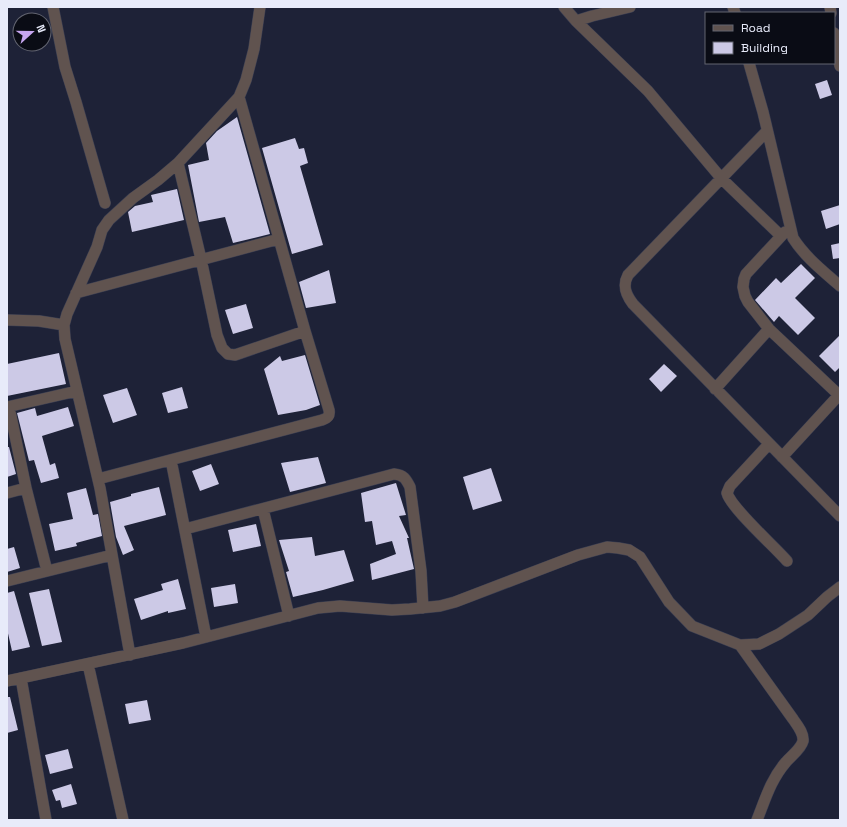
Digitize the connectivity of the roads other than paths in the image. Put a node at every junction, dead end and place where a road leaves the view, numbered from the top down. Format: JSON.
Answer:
{"nodes":[{"id":1,"x":53,"y":7,"type":"edge"},
{"id":2,"x":260,"y":7,"type":"edge"},
{"id":3,"x":564,"y":7,"type":"edge"},
{"id":4,"x":630,"y":7,"type":"edge"},
{"id":5,"x":576,"y":21,"type":"junction"},
{"id":6,"x":835,"y":38,"type":"edge"},
{"id":7,"x":749,"y":64,"type":"edge"},
{"id":8,"x":840,"y":66,"type":"edge"},
{"id":9,"x":239,"y":97,"type":"junction"},
{"id":10,"x":767,"y":131,"type":"junction"},
{"id":11,"x":178,"y":163,"type":"junction"},
{"id":12,"x":722,"y":178,"type":"junction"},
{"id":13,"x":104,"y":203,"type":"dead end"},
{"id":14,"x":790,"y":227,"type":"junction"},
{"id":15,"x":781,"y":236,"type":"junction"},
{"id":16,"x":279,"y":239,"type":"junction"},
{"id":17,"x":201,"y":259,"type":"junction"},
{"id":18,"x":838,"y":281,"type":"edge"},
{"id":19,"x":76,"y":293,"type":"junction"},
{"id":20,"x":7,"y":320,"type":"edge"},
{"id":21,"x":64,"y":325,"type":"junction"},
{"id":22,"x":769,"y":329,"type":"junction"},
{"id":23,"x":304,"y":331,"type":"junction"},
{"id":24,"x":715,"y":389,"type":"junction"},
{"id":25,"x":77,"y":391,"type":"junction"},
{"id":26,"x":840,"y":396,"type":"edge"},
{"id":27,"x":8,"y":407,"type":"edge"},
{"id":28,"x":769,"y":444,"type":"junction"},
{"id":29,"x":782,"y":457,"type":"junction"},
{"id":30,"x":171,"y":460,"type":"junction"},
{"id":31,"x":98,"y":478,"type":"junction"},
{"id":32,"x":26,"y":488,"type":"junction"},
{"id":33,"x":7,"y":493,"type":"edge"},
{"id":34,"x":263,"y":509,"type":"junction"},
{"id":35,"x":840,"y":516,"type":"edge"},
{"id":36,"x":185,"y":529,"type":"junction"},
{"id":37,"x":112,"y":555,"type":"junction"},
{"id":38,"x":787,"y":561,"type":"dead end"},
{"id":39,"x":47,"y":571,"type":"junction"},
{"id":40,"x":7,"y":581,"type":"edge"},
{"id":41,"x":840,"y":587,"type":"edge"},
{"id":42,"x":422,"y":608,"type":"junction"},
{"id":43,"x":289,"y":616,"type":"junction"},
{"id":44,"x":206,"y":637,"type":"junction"},
{"id":45,"x":740,"y":645,"type":"junction"},
{"id":46,"x":130,"y":655,"type":"junction"},
{"id":47,"x":88,"y":664,"type":"junction"},
{"id":48,"x":21,"y":678,"type":"junction"},
{"id":49,"x":7,"y":681,"type":"edge"},
{"id":50,"x":46,"y":820,"type":"edge"},
{"id":51,"x":123,"y":820,"type":"edge"},
{"id":52,"x":758,"y":820,"type":"edge"}],
"edges":[{"from":1,"to":13,"type":"street"},
{"from":2,"to":9,"type":"street"},
{"from":3,"to":5,"type":"street"},
{"from":4,"to":5,"type":"street"},
{"from":5,"to":12,"type":"street"},
{"from":6,"to":8,"type":"street"},
{"from":7,"to":10,"type":"street"},
{"from":9,"to":11,"type":"street"},
{"from":9,"to":16,"type":"street"},
{"from":10,"to":12,"type":"street"},
{"from":10,"to":14,"type":"street"},
{"from":11,"to":17,"type":"street"},
{"from":11,"to":19,"type":"street"},
{"from":12,"to":15,"type":"street"},
{"from":12,"to":24,"type":"street"},
{"from":14,"to":15,"type":"street"},
{"from":14,"to":18,"type":"street"},
{"from":15,"to":22,"type":"street"},
{"from":16,"to":17,"type":"street"},
{"from":16,"to":23,"type":"street"},
{"from":17,"to":19,"type":"street"},
{"from":17,"to":23,"type":"street"},
{"from":19,"to":21,"type":"street"},
{"from":20,"to":21,"type":"street"},
{"from":21,"to":25,"type":"street"},
{"from":22,"to":24,"type":"street"},
{"from":22,"to":26,"type":"street"},
{"from":23,"to":30,"type":"street"},
{"from":24,"to":28,"type":"street"},
{"from":25,"to":27,"type":"street"},
{"from":25,"to":31,"type":"street"},
{"from":26,"to":29,"type":"street"},
{"from":27,"to":32,"type":"street"},
{"from":28,"to":29,"type":"street"},
{"from":28,"to":38,"type":"street"},
{"from":29,"to":35,"type":"street"},
{"from":30,"to":31,"type":"street"},
{"from":30,"to":36,"type":"street"},
{"from":31,"to":37,"type":"street"},
{"from":32,"to":33,"type":"street"},
{"from":32,"to":39,"type":"street"},
{"from":34,"to":36,"type":"street"},
{"from":34,"to":42,"type":"street"},
{"from":34,"to":43,"type":"street"},
{"from":36,"to":44,"type":"street"},
{"from":37,"to":39,"type":"street"},
{"from":37,"to":46,"type":"street"},
{"from":39,"to":40,"type":"street"},
{"from":41,"to":45,"type":"street"},
{"from":42,"to":43,"type":"street"},
{"from":42,"to":45,"type":"street"},
{"from":43,"to":44,"type":"street"},
{"from":44,"to":46,"type":"street"},
{"from":45,"to":52,"type":"street"},
{"from":46,"to":47,"type":"street"},
{"from":47,"to":48,"type":"street"},
{"from":47,"to":51,"type":"street"},
{"from":48,"to":49,"type":"street"},
{"from":48,"to":50,"type":"street"}]}
